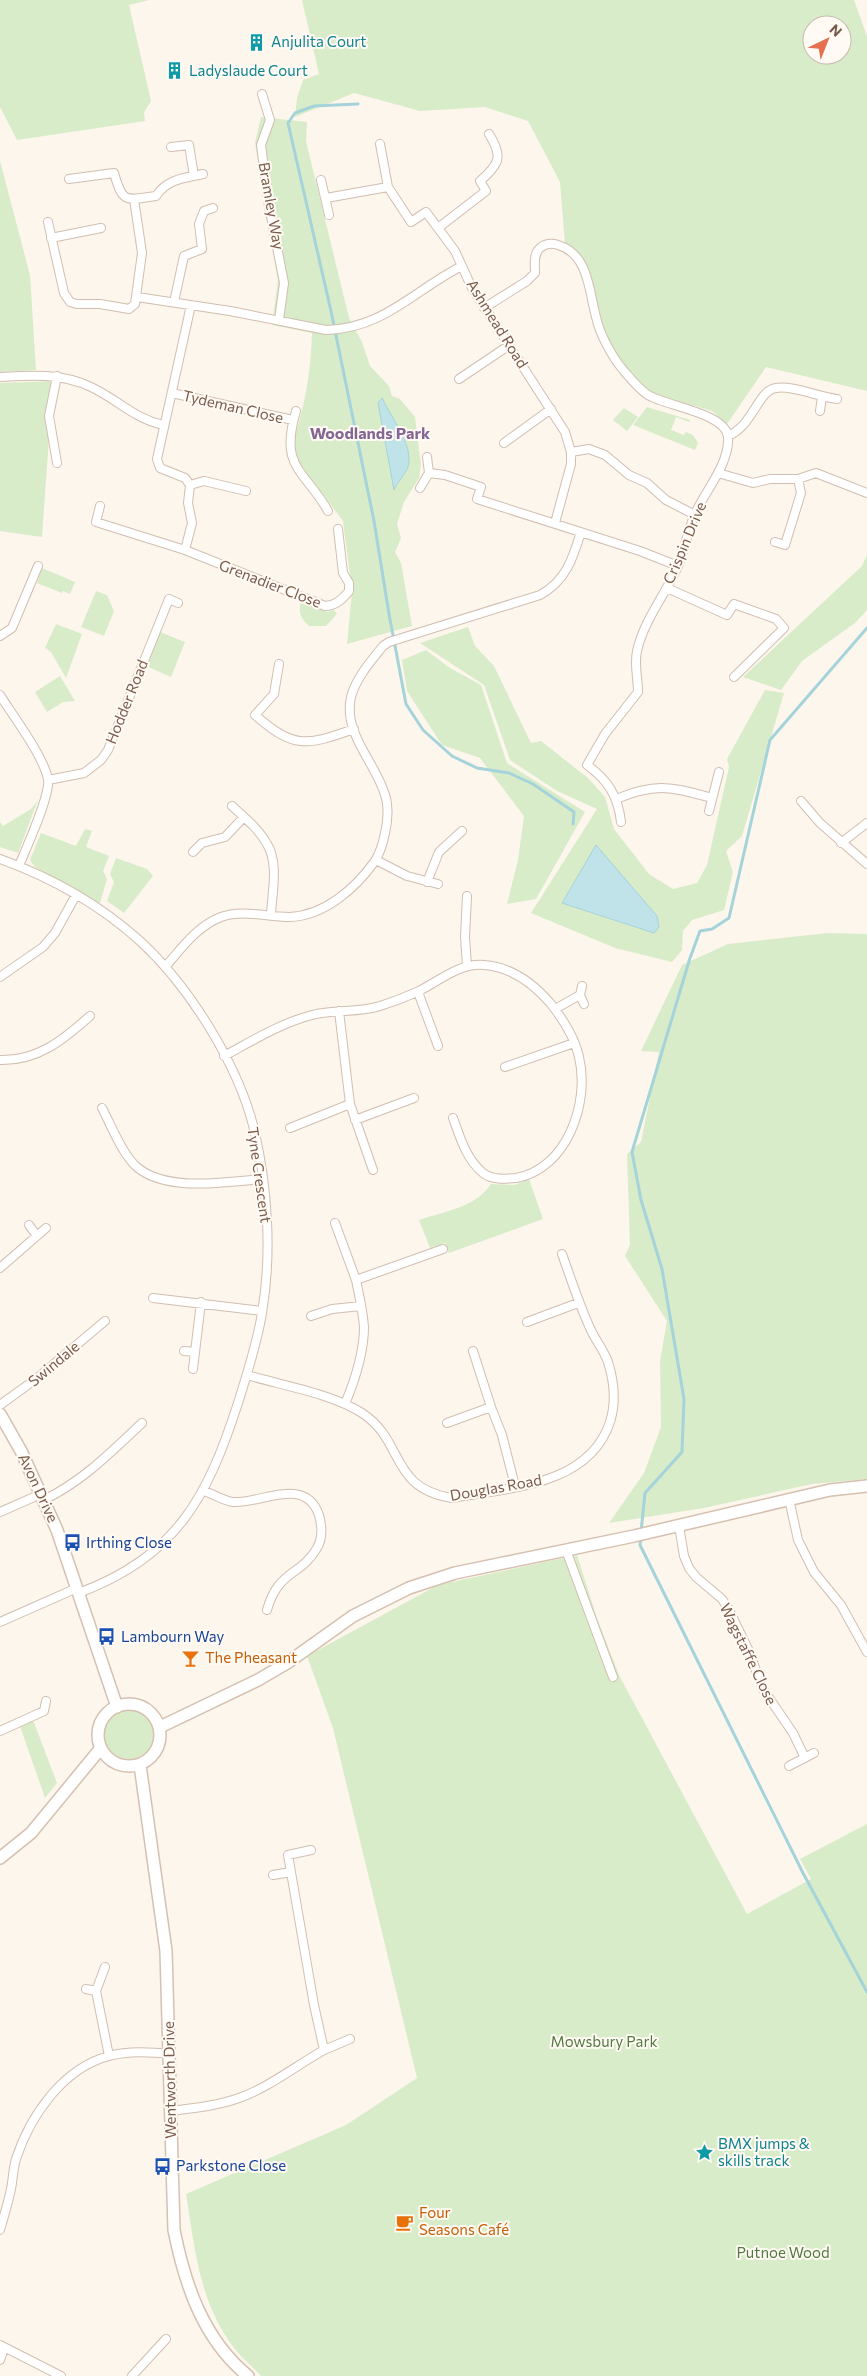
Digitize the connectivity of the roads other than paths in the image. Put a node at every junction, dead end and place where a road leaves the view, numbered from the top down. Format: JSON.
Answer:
{"nodes":[{"id":1,"x":262,"y":94,"type":"dead end"},
{"id":2,"x":489,"y":134,"type":"dead end"},
{"id":3,"x":380,"y":144,"type":"dead end"},
{"id":4,"x":172,"y":147,"type":"dead end"},
{"id":5,"x":203,"y":174,"type":"dead end"},
{"id":6,"x":194,"y":176,"type":"junction"},
{"id":7,"x":69,"y":180,"type":"dead end"},
{"id":8,"x":321,"y":180,"type":"dead end"},
{"id":9,"x":388,"y":187,"type":"junction"},
{"id":10,"x":326,"y":198,"type":"junction"},
{"id":11,"x":134,"y":199,"type":"junction"},
{"id":12,"x":213,"y":208,"type":"dead end"},
{"id":13,"x":329,"y":215,"type":"dead end"},
{"id":14,"x":48,"y":222,"type":"dead end"},
{"id":15,"x":101,"y":228,"type":"dead end"},
{"id":16,"x":438,"y":228,"type":"junction"},
{"id":17,"x":51,"y":238,"type":"junction"},
{"id":18,"x":462,"y":266,"type":"junction"},
{"id":19,"x":137,"y":297,"type":"junction"},
{"id":20,"x":174,"y":302,"type":"junction"},
{"id":21,"x":191,"y":305,"type":"junction"},
{"id":22,"x":484,"y":308,"type":"junction"},
{"id":23,"x":279,"y":320,"type":"junction"},
{"id":24,"x":508,"y":346,"type":"junction"},
{"id":25,"x":57,"y":376,"type":"junction"},
{"id":26,"x":0,"y":377,"type":"edge"},
{"id":27,"x":459,"y":379,"type":"dead end"},
{"id":28,"x":172,"y":393,"type":"junction"},
{"id":29,"x":822,"y":398,"type":"junction"},
{"id":30,"x":837,"y":399,"type":"dead end"},
{"id":31,"x":551,"y":409,"type":"junction"},
{"id":32,"x":820,"y":411,"type":"dead end"},
{"id":33,"x":296,"y":412,"type":"dead end"},
{"id":34,"x":294,"y":420,"type":"junction"},
{"id":35,"x":163,"y":425,"type":"junction"},
{"id":36,"x":728,"y":436,"type":"junction"},
{"id":37,"x":504,"y":443,"type":"dead end"},
{"id":38,"x":571,"y":452,"type":"junction"},
{"id":39,"x":427,"y":458,"type":"dead end"},
{"id":40,"x":57,"y":463,"type":"dead end"},
{"id":41,"x":429,"y":473,"type":"junction"},
{"id":42,"x":718,"y":474,"type":"junction"},
{"id":43,"x":798,"y":479,"type":"junction"},
{"id":44,"x":190,"y":485,"type":"junction"},
{"id":45,"x":420,"y":488,"type":"dead end"},
{"id":46,"x":246,"y":491,"type":"dead end"},
{"id":47,"x":867,"y":492,"type":"edge"},
{"id":48,"x":100,"y":506,"type":"dead end"},
{"id":49,"x":328,"y":511,"type":"dead end"},
{"id":50,"x":694,"y":515,"type":"junction"},
{"id":51,"x":555,"y":523,"type":"junction"},
{"id":52,"x":338,"y":529,"type":"dead end"},
{"id":53,"x":581,"y":532,"type":"junction"},
{"id":54,"x":775,"y":542,"type":"dead end"},
{"id":55,"x":185,"y":550,"type":"junction"},
{"id":56,"x":38,"y":566,"type":"dead end"},
{"id":57,"x":678,"y":566,"type":"junction"},
{"id":58,"x":667,"y":588,"type":"junction"},
{"id":59,"x":178,"y":603,"type":"dead end"},
{"id":60,"x":0,"y":636,"type":"edge"},
{"id":61,"x":280,"y":664,"type":"dead end"},
{"id":62,"x":734,"y":677,"type":"dead end"},
{"id":63,"x":0,"y":695,"type":"edge"},
{"id":64,"x":354,"y":729,"type":"junction"},
{"id":65,"x":719,"y":772,"type":"dead end"},
{"id":66,"x":48,"y":780,"type":"junction"},
{"id":67,"x":712,"y":798,"type":"junction"},
{"id":68,"x":616,"y":799,"type":"junction"},
{"id":69,"x":801,"y":801,"type":"dead end"},
{"id":70,"x":232,"y":806,"type":"dead end"},
{"id":71,"x":709,"y":811,"type":"dead end"},
{"id":72,"x":244,"y":818,"type":"junction"},
{"id":73,"x":621,"y":822,"type":"dead end"},
{"id":74,"x":867,"y":823,"type":"edge"},
{"id":75,"x":462,"y":831,"type":"dead end"},
{"id":76,"x":841,"y":843,"type":"junction"},
{"id":77,"x":193,"y":852,"type":"dead end"},
{"id":78,"x":0,"y":860,"type":"edge"},
{"id":79,"x":376,"y":860,"type":"junction"},
{"id":80,"x":867,"y":864,"type":"edge"},
{"id":81,"x":19,"y":866,"type":"junction"},
{"id":82,"x":427,"y":882,"type":"junction"},
{"id":83,"x":438,"y":884,"type":"dead end"},
{"id":84,"x":76,"y":895,"type":"junction"},
{"id":85,"x":467,"y":896,"type":"dead end"},
{"id":86,"x":271,"y":914,"type":"junction"},
{"id":87,"x":467,"y":966,"type":"junction"},
{"id":88,"x":165,"y":967,"type":"junction"},
{"id":89,"x":0,"y":977,"type":"edge"},
{"id":90,"x":582,"y":986,"type":"dead end"},
{"id":91,"x":418,"y":992,"type":"junction"},
{"id":92,"x":580,"y":995,"type":"junction"},
{"id":93,"x":584,"y":1004,"type":"dead end"},
{"id":94,"x":555,"y":1009,"type":"junction"},
{"id":95,"x":339,"y":1011,"type":"junction"},
{"id":96,"x":90,"y":1016,"type":"dead end"},
{"id":97,"x":574,"y":1043,"type":"junction"},
{"id":98,"x":438,"y":1046,"type":"dead end"},
{"id":99,"x":224,"y":1056,"type":"junction"},
{"id":100,"x":0,"y":1060,"type":"edge"},
{"id":101,"x":505,"y":1067,"type":"dead end"},
{"id":102,"x":414,"y":1098,"type":"dead end"},
{"id":103,"x":350,"y":1104,"type":"junction"},
{"id":104,"x":102,"y":1108,"type":"dead end"},
{"id":105,"x":453,"y":1118,"type":"dead end"},
{"id":106,"x":355,"y":1120,"type":"junction"},
{"id":107,"x":290,"y":1128,"type":"dead end"},
{"id":108,"x":373,"y":1170,"type":"dead end"},
{"id":109,"x":262,"y":1179,"type":"junction"},
{"id":110,"x":335,"y":1223,"type":"dead end"},
{"id":111,"x":29,"y":1225,"type":"dead end"},
{"id":112,"x":46,"y":1228,"type":"dead end"},
{"id":113,"x":37,"y":1236,"type":"junction"},
{"id":114,"x":443,"y":1250,"type":"dead end"},
{"id":115,"x":562,"y":1254,"type":"dead end"},
{"id":116,"x":0,"y":1268,"type":"edge"},
{"id":117,"x":356,"y":1280,"type":"junction"},
{"id":118,"x":153,"y":1298,"type":"dead end"},
{"id":119,"x":201,"y":1302,"type":"junction"},
{"id":120,"x":578,"y":1303,"type":"junction"},
{"id":121,"x":361,"y":1306,"type":"junction"},
{"id":122,"x":262,"y":1311,"type":"junction"},
{"id":123,"x":311,"y":1316,"type":"dead end"},
{"id":124,"x":105,"y":1321,"type":"dead end"},
{"id":125,"x":526,"y":1322,"type":"dead end"},
{"id":126,"x":184,"y":1351,"type":"dead end"},
{"id":127,"x":195,"y":1352,"type":"junction"},
{"id":128,"x":473,"y":1352,"type":"dead end"},
{"id":129,"x":193,"y":1369,"type":"dead end"},
{"id":130,"x":247,"y":1375,"type":"junction"},
{"id":131,"x":345,"y":1404,"type":"junction"},
{"id":132,"x":0,"y":1405,"type":"edge"},
{"id":133,"x":491,"y":1407,"type":"junction"},
{"id":134,"x":0,"y":1414,"type":"edge"},
{"id":135,"x":142,"y":1423,"type":"dead end"},
{"id":136,"x":447,"y":1423,"type":"dead end"},
{"id":137,"x":515,"y":1486,"type":"junction"},
{"id":138,"x":867,"y":1486,"type":"edge"},
{"id":139,"x":204,"y":1491,"type":"junction"},
{"id":140,"x":42,"y":1497,"type":"junction"},
{"id":141,"x":789,"y":1499,"type":"junction"},
{"id":142,"x":0,"y":1512,"type":"edge"},
{"id":143,"x":679,"y":1526,"type":"junction"},
{"id":144,"x":566,"y":1550,"type":"junction"},
{"id":145,"x":78,"y":1590,"type":"junction"},
{"id":146,"x":267,"y":1610,"type":"dead end"},
{"id":147,"x":0,"y":1622,"type":"edge"},
{"id":148,"x":867,"y":1652,"type":"edge"},
{"id":149,"x":613,"y":1677,"type":"dead end"},
{"id":150,"x":46,"y":1701,"type":"dead end"},
{"id":151,"x":117,"y":1707,"type":"junction"},
{"id":152,"x":44,"y":1711,"type":"junction"},
{"id":153,"x":52,"y":1716,"type":"dead end"},
{"id":154,"x":160,"y":1727,"type":"junction"},
{"id":155,"x":0,"y":1731,"type":"edge"},
{"id":156,"x":101,"y":1748,"type":"junction"},
{"id":157,"x":814,"y":1753,"type":"dead end"},
{"id":158,"x":805,"y":1758,"type":"junction"},
{"id":159,"x":140,"y":1765,"type":"junction"},
{"id":160,"x":789,"y":1766,"type":"dead end"},
{"id":161,"x":311,"y":1850,"type":"dead end"},
{"id":162,"x":0,"y":1858,"type":"edge"},
{"id":163,"x":291,"y":1872,"type":"junction"},
{"id":164,"x":273,"y":1875,"type":"dead end"},
{"id":165,"x":105,"y":1967,"type":"dead end"},
{"id":166,"x":86,"y":1990,"type":"dead end"},
{"id":167,"x":96,"y":1991,"type":"junction"},
{"id":168,"x":350,"y":2039,"type":"dead end"},
{"id":169,"x":324,"y":2050,"type":"junction"},
{"id":170,"x":170,"y":2053,"type":"junction"},
{"id":171,"x":109,"y":2056,"type":"junction"},
{"id":172,"x":170,"y":2111,"type":"junction"},
{"id":173,"x":0,"y":2230,"type":"edge"},
{"id":174,"x":166,"y":2340,"type":"dead end"},
{"id":175,"x":2,"y":2347,"type":"edge"},
{"id":176,"x":0,"y":2360,"type":"edge"},
{"id":177,"x":61,"y":2376,"type":"edge"},
{"id":178,"x":132,"y":2376,"type":"edge"},
{"id":179,"x":248,"y":2376,"type":"edge"}],
"edges":[{"from":1,"to":23,"type":"street","name":"Bramley Way"},
{"from":2,"to":16,"type":"street"},
{"from":3,"to":9,"type":"street"},
{"from":4,"to":6,"type":"street"},
{"from":5,"to":6,"type":"street"},
{"from":6,"to":11,"type":"street"},
{"from":7,"to":11,"type":"street"},
{"from":8,"to":10,"type":"street"},
{"from":9,"to":10,"type":"street"},
{"from":9,"to":16,"type":"street"},
{"from":10,"to":13,"type":"street"},
{"from":11,"to":19,"type":"street"},
{"from":12,"to":20,"type":"street"},
{"from":14,"to":17,"type":"street"},
{"from":15,"to":17,"type":"street"},
{"from":16,"to":18,"type":"street"},
{"from":17,"to":19,"type":"street"},
{"from":18,"to":22,"type":"street","name":"Ashmead Road"},
{"from":18,"to":23,"type":"street","name":"Ashmead Road"},
{"from":19,"to":20,"type":"street","name":"Ashmead Road"},
{"from":20,"to":21,"type":"street","name":"Ashmead Road"},
{"from":21,"to":23,"type":"street","name":"Ashmead Road"},
{"from":21,"to":28,"type":"street"},
{"from":22,"to":24,"type":"street","name":"Ashmead Road"},
{"from":22,"to":36,"type":"street"},
{"from":24,"to":27,"type":"street"},
{"from":24,"to":31,"type":"street","name":"Ashmead Road"},
{"from":25,"to":26,"type":"street"},
{"from":25,"to":35,"type":"street"},
{"from":25,"to":40,"type":"street"},
{"from":28,"to":34,"type":"street","name":"Tydeman Close"},
{"from":28,"to":35,"type":"street"},
{"from":29,"to":30,"type":"street"},
{"from":29,"to":32,"type":"street"},
{"from":29,"to":36,"type":"street"},
{"from":31,"to":37,"type":"street"},
{"from":31,"to":38,"type":"street","name":"Ashmead Road"},
{"from":33,"to":34,"type":"street","name":"Tydeman Close"},
{"from":34,"to":49,"type":"street","name":"Tydeman Close"},
{"from":35,"to":44,"type":"street"},
{"from":36,"to":42,"type":"street","name":"Crispin Drive"},
{"from":38,"to":50,"type":"street"},
{"from":38,"to":51,"type":"street","name":"Ashmead Road"},
{"from":39,"to":41,"type":"street"},
{"from":41,"to":45,"type":"street"},
{"from":41,"to":51,"type":"street"},
{"from":42,"to":43,"type":"street"},
{"from":42,"to":50,"type":"street","name":"Crispin Drive"},
{"from":43,"to":47,"type":"street"},
{"from":43,"to":54,"type":"street"},
{"from":44,"to":46,"type":"street"},
{"from":44,"to":55,"type":"street"},
{"from":48,"to":55,"type":"street","name":"Grenadier Close"},
{"from":50,"to":57,"type":"street","name":"Crispin Drive"},
{"from":51,"to":53,"type":"street"},
{"from":52,"to":55,"type":"street","name":"Grenadier Close"},
{"from":53,"to":57,"type":"street"},
{"from":53,"to":64,"type":"street"},
{"from":56,"to":60,"type":"street"},
{"from":57,"to":58,"type":"street","name":"Crispin Drive"},
{"from":58,"to":62,"type":"street"},
{"from":58,"to":68,"type":"street","name":"Crispin Drive"},
{"from":59,"to":66,"type":"street","name":"Hodder Road"},
{"from":61,"to":64,"type":"street"},
{"from":63,"to":66,"type":"street"},
{"from":64,"to":79,"type":"street"},
{"from":65,"to":67,"type":"street"},
{"from":66,"to":81,"type":"street"},
{"from":67,"to":68,"type":"street"},
{"from":67,"to":71,"type":"street"},
{"from":68,"to":73,"type":"street","name":"Crispin Drive"},
{"from":69,"to":76,"type":"street"},
{"from":70,"to":72,"type":"street"},
{"from":72,"to":77,"type":"street"},
{"from":72,"to":86,"type":"street"},
{"from":74,"to":76,"type":"street"},
{"from":75,"to":82,"type":"street"},
{"from":76,"to":80,"type":"street"},
{"from":78,"to":81,"type":"street","name":"Tyne Crescent"},
{"from":79,"to":82,"type":"street"},
{"from":79,"to":86,"type":"street"},
{"from":81,"to":84,"type":"street","name":"Tyne Crescent"},
{"from":82,"to":83,"type":"street"},
{"from":84,"to":88,"type":"street","name":"Tyne Crescent"},
{"from":84,"to":89,"type":"street"},
{"from":85,"to":87,"type":"street"},
{"from":86,"to":88,"type":"street"},
{"from":87,"to":91,"type":"street"},
{"from":87,"to":94,"type":"street"},
{"from":88,"to":99,"type":"street","name":"Tyne Crescent"},
{"from":90,"to":92,"type":"street"},
{"from":91,"to":95,"type":"street"},
{"from":91,"to":98,"type":"street"},
{"from":92,"to":93,"type":"street"},
{"from":92,"to":94,"type":"street"},
{"from":94,"to":97,"type":"street"},
{"from":95,"to":99,"type":"street"},
{"from":95,"to":103,"type":"street"},
{"from":96,"to":100,"type":"street"},
{"from":97,"to":101,"type":"street"},
{"from":97,"to":105,"type":"street"},
{"from":99,"to":109,"type":"street","name":"Tyne Crescent"},
{"from":102,"to":106,"type":"street"},
{"from":103,"to":106,"type":"street"},
{"from":103,"to":107,"type":"street"},
{"from":104,"to":109,"type":"street"},
{"from":106,"to":108,"type":"street"},
{"from":109,"to":122,"type":"street","name":"Tyne Crescent"},
{"from":110,"to":117,"type":"street"},
{"from":111,"to":113,"type":"street"},
{"from":112,"to":113,"type":"street"},
{"from":113,"to":116,"type":"street"},
{"from":114,"to":117,"type":"street"},
{"from":115,"to":120,"type":"street","name":"Douglas Road"},
{"from":117,"to":121,"type":"street"},
{"from":118,"to":119,"type":"street"},
{"from":119,"to":122,"type":"street"},
{"from":119,"to":127,"type":"street"},
{"from":120,"to":125,"type":"street"},
{"from":120,"to":137,"type":"street","name":"Douglas Road"},
{"from":121,"to":123,"type":"street"},
{"from":121,"to":131,"type":"street"},
{"from":122,"to":130,"type":"street","name":"Tyne Crescent"},
{"from":124,"to":132,"type":"street","name":"Swindale"},
{"from":126,"to":127,"type":"street"},
{"from":127,"to":129,"type":"street"},
{"from":128,"to":133,"type":"street"},
{"from":130,"to":131,"type":"street","name":"Douglas Road"},
{"from":130,"to":139,"type":"street","name":"Tyne Crescent"},
{"from":131,"to":137,"type":"street","name":"Douglas Road"},
{"from":133,"to":136,"type":"street"},
{"from":133,"to":137,"type":"street"},
{"from":134,"to":140,"type":"main road","name":"Avon Drive"},
{"from":135,"to":140,"type":"street"},
{"from":138,"to":141,"type":"main road"},
{"from":139,"to":145,"type":"street","name":"Tyne Crescent"},
{"from":139,"to":146,"type":"street"},
{"from":140,"to":142,"type":"street"},
{"from":140,"to":145,"type":"main road","name":"Avon Drive"},
{"from":141,"to":143,"type":"main road"},
{"from":141,"to":148,"type":"street"},
{"from":143,"to":144,"type":"main road"},
{"from":143,"to":158,"type":"street","name":"Wagstaffe Close"},
{"from":144,"to":149,"type":"street"},
{"from":144,"to":154,"type":"main road"},
{"from":145,"to":147,"type":"street"},
{"from":145,"to":151,"type":"main road","name":"Avon Drive"},
{"from":150,"to":152,"type":"street"},
{"from":151,"to":154,"type":"main road"},
{"from":151,"to":156,"type":"main road"},
{"from":152,"to":153,"type":"street"},
{"from":152,"to":155,"type":"street"},
{"from":154,"to":159,"type":"main road"},
{"from":156,"to":159,"type":"main road"},
{"from":156,"to":162,"type":"main road"},
{"from":157,"to":158,"type":"street"},
{"from":158,"to":160,"type":"street"},
{"from":159,"to":170,"type":"main road","name":"Wentworth Drive"},
{"from":161,"to":163,"type":"street"},
{"from":163,"to":164,"type":"street"},
{"from":163,"to":169,"type":"street"},
{"from":165,"to":167,"type":"street"},
{"from":166,"to":167,"type":"street"},
{"from":167,"to":171,"type":"street"},
{"from":168,"to":169,"type":"street"},
{"from":169,"to":172,"type":"street"},
{"from":170,"to":171,"type":"street"},
{"from":170,"to":172,"type":"main road","name":"Wentworth Drive"},
{"from":171,"to":173,"type":"street"},
{"from":172,"to":179,"type":"main road","name":"Wentworth Drive"},
{"from":174,"to":178,"type":"street"},
{"from":175,"to":176,"type":"street"},
{"from":175,"to":177,"type":"street"}]}
